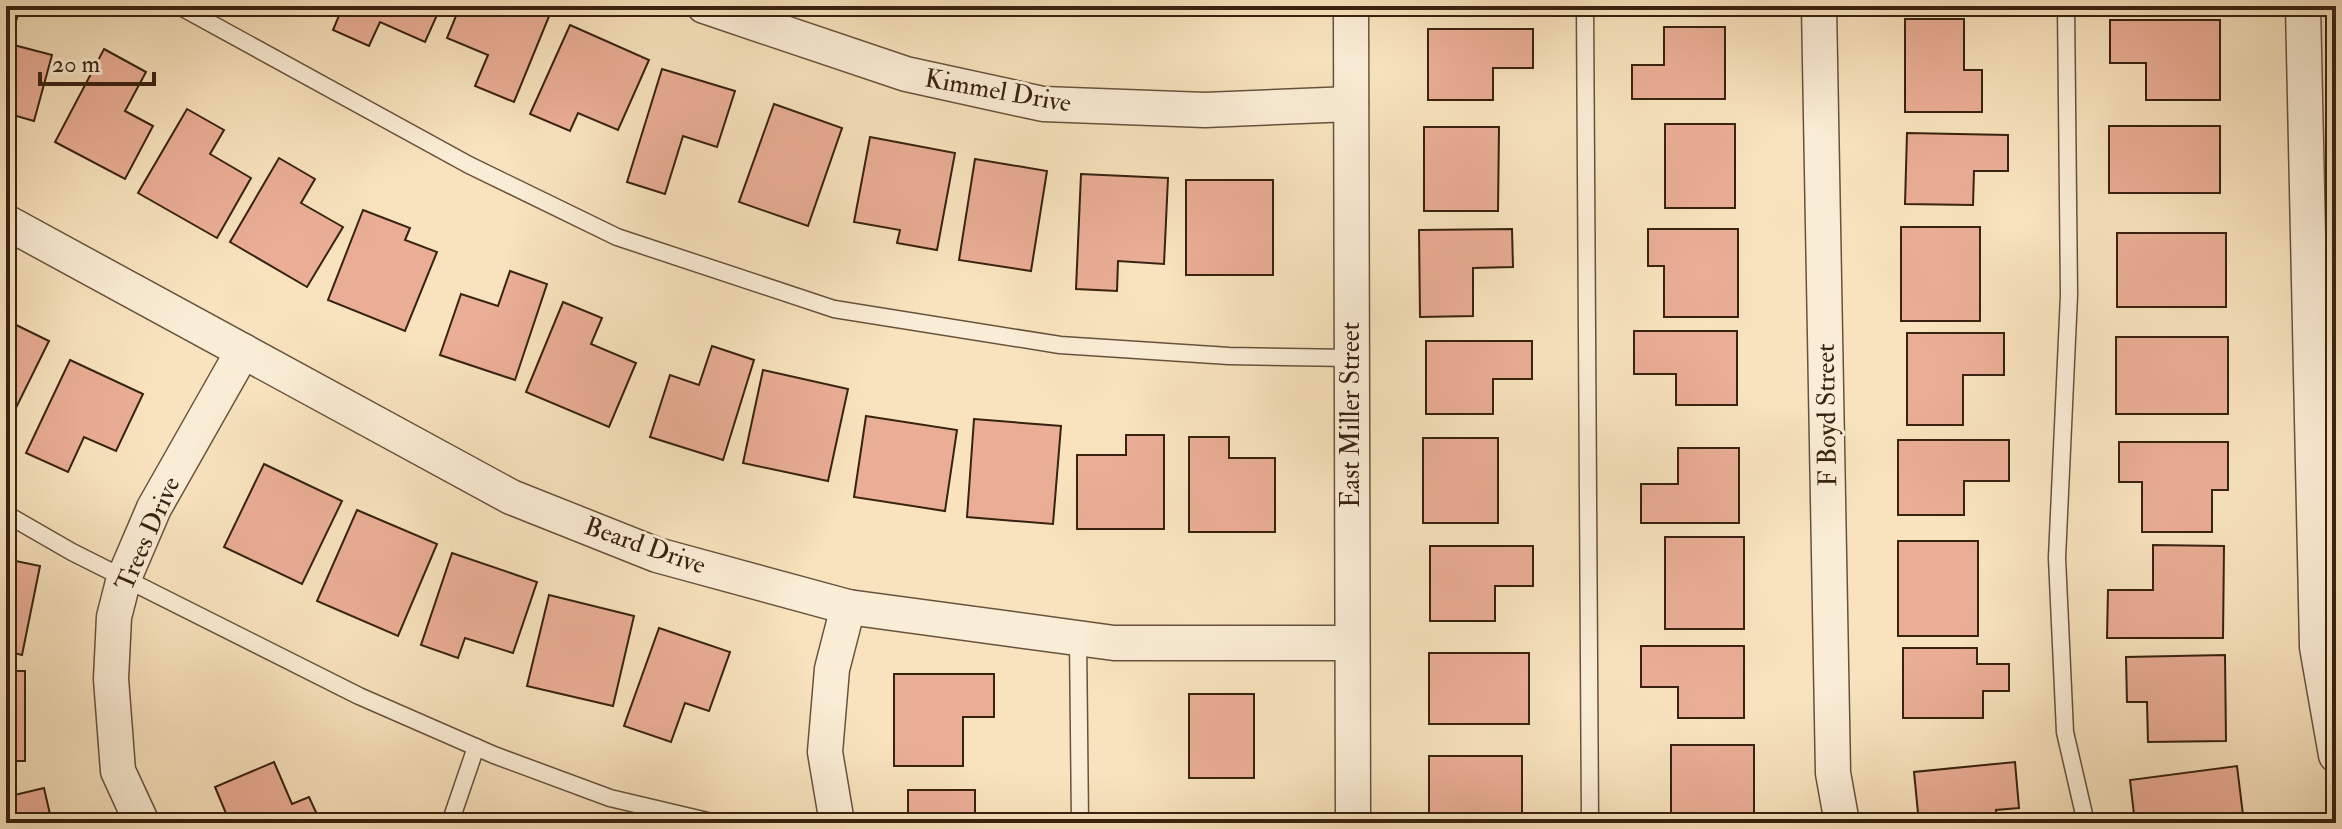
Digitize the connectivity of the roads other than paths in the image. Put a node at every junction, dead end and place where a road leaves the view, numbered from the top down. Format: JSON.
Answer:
{"nodes":[{"id":1,"x":179,"y":6,"type":"edge"},
{"id":2,"x":704,"y":6,"type":"edge"},
{"id":3,"x":1351,"y":6,"type":"edge"},
{"id":4,"x":1585,"y":6,"type":"edge"},
{"id":5,"x":1819,"y":6,"type":"edge"},
{"id":6,"x":2066,"y":6,"type":"edge"},
{"id":7,"x":2303,"y":6,"type":"edge"},
{"id":8,"x":1351,"y":104,"type":"junction"},
{"id":9,"x":6,"y":222,"type":"edge"},
{"id":10,"x":243,"y":351,"type":"junction"},
{"id":11,"x":1351,"y":358,"type":"junction"},
{"id":12,"x":6,"y":514,"type":"edge"},
{"id":13,"x":124,"y":578,"type":"junction"},
{"id":14,"x":848,"y":607,"type":"junction"},
{"id":15,"x":1078,"y":638,"type":"junction"},
{"id":16,"x":1351,"y":643,"type":"junction"},
{"id":17,"x":476,"y":747,"type":"junction"},
{"id":18,"x":2336,"y":755,"type":"edge"},
{"id":19,"x":142,"y":823,"type":"edge"},
{"id":20,"x":450,"y":823,"type":"edge"},
{"id":21,"x":716,"y":823,"type":"edge"},
{"id":22,"x":837,"y":823,"type":"edge"},
{"id":23,"x":1080,"y":823,"type":"edge"},
{"id":24,"x":1353,"y":823,"type":"edge"},
{"id":25,"x":1590,"y":823,"type":"edge"},
{"id":26,"x":1842,"y":823,"type":"edge"},
{"id":27,"x":2086,"y":823,"type":"edge"}],
"edges":[{"from":1,"to":11,"type":"lane"},
{"from":2,"to":8,"type":"street","name":"Kimmel Drive"},
{"from":3,"to":8,"type":"street","name":"East Miller Street"},
{"from":4,"to":25,"type":"lane"},
{"from":5,"to":26,"type":"street","name":"F Boyd Street"},
{"from":6,"to":27,"type":"lane"},
{"from":7,"to":18,"type":"street"},
{"from":8,"to":11,"type":"street","name":"East Miller Street"},
{"from":9,"to":10,"type":"street","name":"Beard Drive"},
{"from":10,"to":13,"type":"street","name":"Trees Drive"},
{"from":10,"to":14,"type":"street","name":"Beard Drive"},
{"from":11,"to":16,"type":"street","name":"East Miller Street"},
{"from":12,"to":13,"type":"lane"},
{"from":13,"to":17,"type":"lane"},
{"from":13,"to":19,"type":"street","name":"Trees Drive"},
{"from":14,"to":15,"type":"street","name":"Beard Drive"},
{"from":14,"to":22,"type":"street"},
{"from":15,"to":16,"type":"street","name":"Beard Drive"},
{"from":15,"to":23,"type":"lane"},
{"from":16,"to":24,"type":"street","name":"East Miller Street"},
{"from":17,"to":20,"type":"lane"},
{"from":17,"to":21,"type":"lane"}]}
